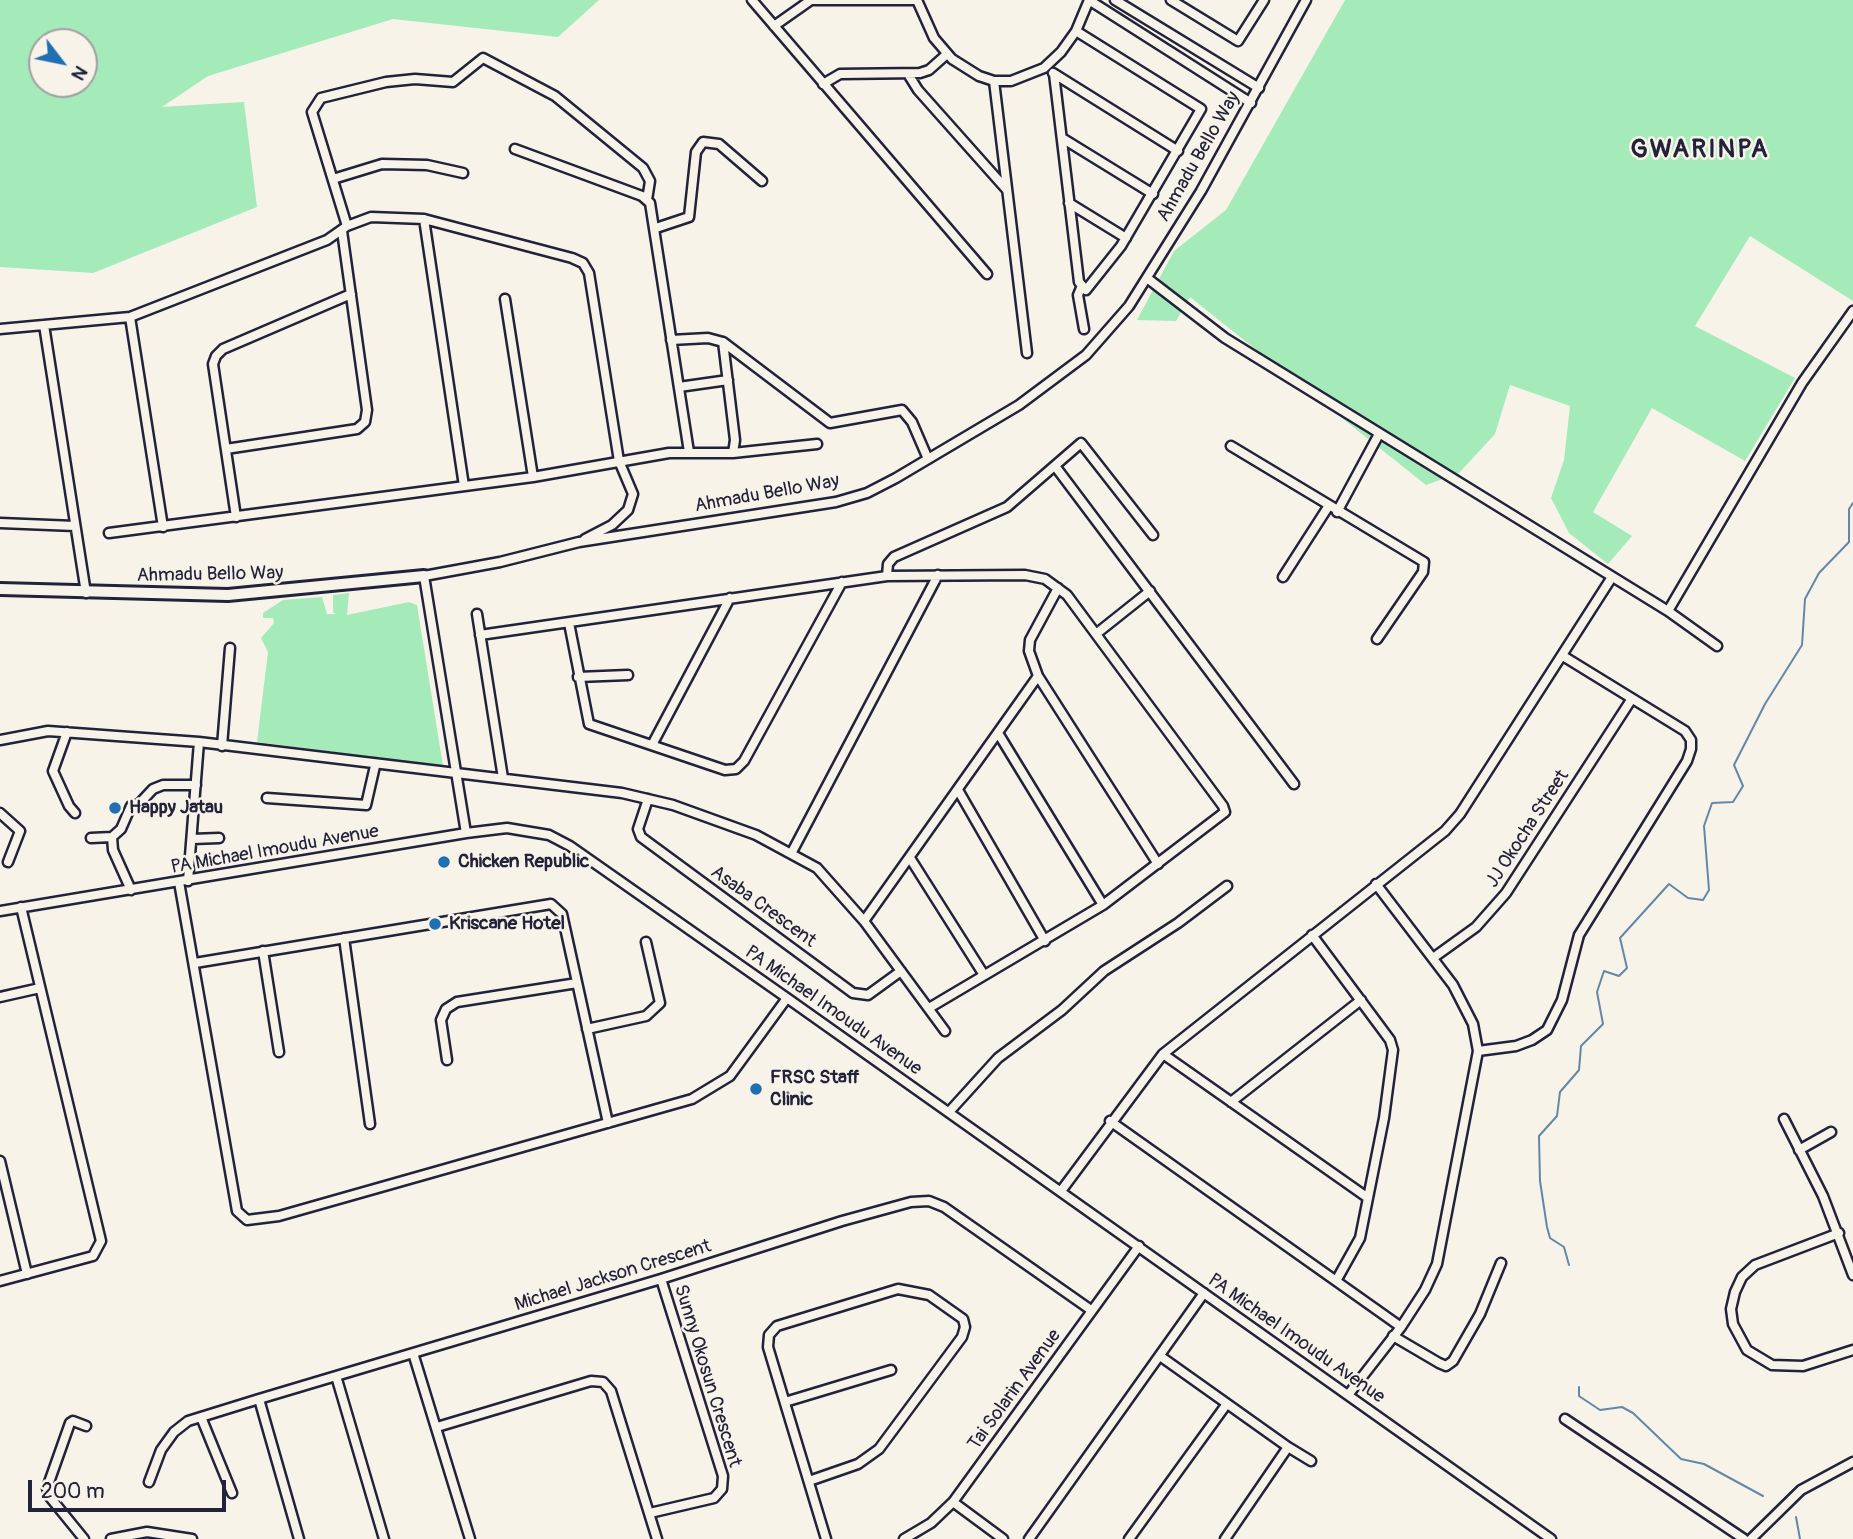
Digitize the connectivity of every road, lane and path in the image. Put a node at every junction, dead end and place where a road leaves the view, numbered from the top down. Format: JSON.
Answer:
{"nodes":[{"id":1,"x":752,"y":0,"type":"edge"},
{"id":2,"x":1089,"y":0,"type":"edge"},
{"id":3,"x":1115,"y":0,"type":"edge"},
{"id":4,"x":1264,"y":0,"type":"edge"},
{"id":5,"x":1306,"y":0,"type":"edge"},
{"id":6,"x":1174,"y":1,"type":"edge"},
{"id":7,"x":774,"y":26,"type":"junction"},
{"id":8,"x":1076,"y":31,"type":"junction"},
{"id":9,"x":947,"y":54,"type":"junction"},
{"id":10,"x":1044,"y":68,"type":"junction"},
{"id":11,"x":1235,"y":73,"type":"junction"},
{"id":12,"x":908,"y":74,"type":"junction"},
{"id":13,"x":1054,"y":74,"type":"junction"},
{"id":14,"x":994,"y":81,"type":"junction"},
{"id":15,"x":822,"y":85,"type":"junction"},
{"id":16,"x":1227,"y":87,"type":"junction"},
{"id":17,"x":1259,"y":88,"type":"junction"},
{"id":18,"x":1251,"y":103,"type":"junction"},
{"id":19,"x":1062,"y":138,"type":"junction"},
{"id":20,"x":514,"y":149,"type":"dead end"},
{"id":21,"x":1178,"y":151,"type":"junction"},
{"id":22,"x":463,"y":173,"type":"dead end"},
{"id":23,"x":333,"y":179,"type":"junction"},
{"id":24,"x":762,"y":181,"type":"dead end"},
{"id":25,"x":1007,"y":190,"type":"junction"},
{"id":26,"x":1153,"y":194,"type":"junction"},
{"id":27,"x":647,"y":200,"type":"junction"},
{"id":28,"x":1069,"y":203,"type":"junction"},
{"id":29,"x":424,"y":219,"type":"junction"},
{"id":30,"x":656,"y":228,"type":"junction"},
{"id":31,"x":344,"y":229,"type":"junction"},
{"id":32,"x":1126,"y":238,"type":"junction"},
{"id":33,"x":987,"y":274,"type":"dead end"},
{"id":34,"x":1147,"y":278,"type":"junction"},
{"id":35,"x":1082,"y":288,"type":"junction"},
{"id":36,"x":351,"y":294,"type":"junction"},
{"id":37,"x":505,"y":299,"type":"dead end"},
{"id":38,"x":1853,"y":311,"type":"edge"},
{"id":39,"x":130,"y":317,"type":"junction"},
{"id":40,"x":44,"y":325,"type":"junction"},
{"id":41,"x":0,"y":329,"type":"edge"},
{"id":42,"x":1084,"y":329,"type":"dead end"},
{"id":43,"x":671,"y":340,"type":"junction"},
{"id":44,"x":723,"y":342,"type":"junction"},
{"id":45,"x":1027,"y":353,"type":"dead end"},
{"id":46,"x":728,"y":380,"type":"junction"},
{"id":47,"x":679,"y":387,"type":"junction"},
{"id":48,"x":1379,"y":434,"type":"junction"},
{"id":49,"x":817,"y":443,"type":"dead end"},
{"id":50,"x":1231,"y":446,"type":"dead end"},
{"id":51,"x":226,"y":449,"type":"junction"},
{"id":52,"x":689,"y":452,"type":"junction"},
{"id":53,"x":733,"y":453,"type":"junction"},
{"id":54,"x":928,"y":459,"type":"junction"},
{"id":55,"x":619,"y":461,"type":"junction"},
{"id":56,"x":1055,"y":466,"type":"junction"},
{"id":57,"x":533,"y":477,"type":"junction"},
{"id":58,"x":464,"y":486,"type":"junction"},
{"id":59,"x":1328,"y":507,"type":"junction"},
{"id":60,"x":1337,"y":512,"type":"junction"},
{"id":61,"x":236,"y":517,"type":"junction"},
{"id":62,"x":0,"y":523,"type":"edge"},
{"id":63,"x":75,"y":526,"type":"junction"},
{"id":64,"x":163,"y":527,"type":"junction"},
{"id":65,"x":108,"y":533,"type":"dead end"},
{"id":66,"x":1153,"y":535,"type":"dead end"},
{"id":67,"x":579,"y":542,"type":"junction"},
{"id":68,"x":938,"y":575,"type":"junction"},
{"id":69,"x":424,"y":576,"type":"junction"},
{"id":70,"x":887,"y":576,"type":"junction"},
{"id":71,"x":1283,"y":577,"type":"dead end"},
{"id":72,"x":1612,"y":577,"type":"junction"},
{"id":73,"x":842,"y":582,"type":"junction"},
{"id":74,"x":1058,"y":588,"type":"junction"},
{"id":75,"x":0,"y":589,"type":"edge"},
{"id":76,"x":1150,"y":591,"type":"junction"},
{"id":77,"x":86,"y":593,"type":"junction"},
{"id":78,"x":730,"y":598,"type":"junction"},
{"id":79,"x":1668,"y":611,"type":"junction"},
{"id":80,"x":477,"y":614,"type":"dead end"},
{"id":81,"x":569,"y":622,"type":"junction"},
{"id":82,"x":1096,"y":634,"type":"junction"},
{"id":83,"x":480,"y":635,"type":"junction"},
{"id":84,"x":1377,"y":639,"type":"dead end"},
{"id":85,"x":1717,"y":646,"type":"dead end"},
{"id":86,"x":230,"y":648,"type":"dead end"},
{"id":87,"x":1563,"y":656,"type":"junction"},
{"id":88,"x":628,"y":675,"type":"dead end"},
{"id":89,"x":1038,"y":676,"type":"junction"},
{"id":90,"x":578,"y":677,"type":"junction"},
{"id":91,"x":1631,"y":700,"type":"junction"},
{"id":92,"x":67,"y":732,"type":"junction"},
{"id":93,"x":998,"y":733,"type":"junction"},
{"id":94,"x":0,"y":740,"type":"edge"},
{"id":95,"x":199,"y":742,"type":"junction"},
{"id":96,"x":652,"y":745,"type":"junction"},
{"id":97,"x":222,"y":746,"type":"junction"},
{"id":98,"x":375,"y":766,"type":"junction"},
{"id":99,"x":458,"y":775,"type":"junction"},
{"id":100,"x":503,"y":778,"type":"junction"},
{"id":101,"x":1294,"y":785,"type":"dead end"},
{"id":102,"x":196,"y":786,"type":"junction"},
{"id":103,"x":958,"y":790,"type":"junction"},
{"id":104,"x":267,"y":798,"type":"dead end"},
{"id":105,"x":648,"y":799,"type":"junction"},
{"id":106,"x":0,"y":813,"type":"edge"},
{"id":107,"x":75,"y":813,"type":"dead end"},
{"id":108,"x":466,"y":833,"type":"junction"},
{"id":109,"x":113,"y":836,"type":"junction"},
{"id":110,"x":91,"y":838,"type":"dead end"},
{"id":111,"x":219,"y":838,"type":"dead end"},
{"id":112,"x":192,"y":839,"type":"junction"},
{"id":113,"x":792,"y":852,"type":"junction"},
{"id":114,"x":910,"y":858,"type":"junction"},
{"id":115,"x":8,"y":862,"type":"dead end"},
{"id":116,"x":1158,"y":864,"type":"junction"},
{"id":117,"x":184,"y":881,"type":"junction"},
{"id":118,"x":1376,"y":884,"type":"junction"},
{"id":119,"x":1227,"y":886,"type":"dead end"},
{"id":120,"x":131,"y":890,"type":"junction"},
{"id":121,"x":1102,"y":905,"type":"junction"},
{"id":122,"x":21,"y":907,"type":"junction"},
{"id":123,"x":0,"y":911,"type":"edge"},
{"id":124,"x":864,"y":920,"type":"junction"},
{"id":125,"x":1312,"y":935,"type":"junction"},
{"id":126,"x":344,"y":938,"type":"junction"},
{"id":127,"x":1045,"y":940,"type":"junction"},
{"id":128,"x":646,"y":942,"type":"dead end"},
{"id":129,"x":263,"y":951,"type":"junction"},
{"id":130,"x":1433,"y":958,"type":"junction"},
{"id":131,"x":195,"y":963,"type":"junction"},
{"id":132,"x":901,"y":971,"type":"junction"},
{"id":133,"x":984,"y":975,"type":"junction"},
{"id":134,"x":577,"y":983,"type":"junction"},
{"id":135,"x":40,"y":988,"type":"junction"},
{"id":136,"x":0,"y":997,"type":"edge"},
{"id":137,"x":787,"y":998,"type":"junction"},
{"id":138,"x":1361,"y":1000,"type":"junction"},
{"id":139,"x":929,"y":1008,"type":"junction"},
{"id":140,"x":587,"y":1029,"type":"junction"},
{"id":141,"x":945,"y":1031,"type":"dead end"},
{"id":142,"x":1478,"y":1051,"type":"junction"},
{"id":143,"x":279,"y":1052,"type":"dead end"},
{"id":144,"x":1163,"y":1054,"type":"junction"},
{"id":145,"x":447,"y":1060,"type":"dead end"},
{"id":146,"x":1231,"y":1102,"type":"junction"},
{"id":147,"x":949,"y":1112,"type":"junction"},
{"id":148,"x":1784,"y":1119,"type":"dead end"},
{"id":149,"x":1110,"y":1121,"type":"junction"},
{"id":150,"x":608,"y":1123,"type":"junction"},
{"id":151,"x":370,"y":1124,"type":"dead end"},
{"id":152,"x":1830,"y":1132,"type":"dead end"},
{"id":153,"x":1799,"y":1150,"type":"junction"},
{"id":154,"x":0,"y":1161,"type":"edge"},
{"id":155,"x":1061,"y":1191,"type":"junction"},
{"id":156,"x":1368,"y":1198,"type":"junction"},
{"id":157,"x":1839,"y":1233,"type":"junction"},
{"id":158,"x":1139,"y":1246,"type":"junction"},
{"id":159,"x":1501,"y":1263,"type":"dead end"},
{"id":160,"x":27,"y":1274,"type":"junction"},
{"id":161,"x":1853,"y":1275,"type":"edge"},
{"id":162,"x":661,"y":1279,"type":"junction"},
{"id":163,"x":0,"y":1281,"type":"edge"},
{"id":164,"x":1336,"y":1281,"type":"junction"},
{"id":165,"x":1204,"y":1293,"type":"junction"},
{"id":166,"x":1091,"y":1310,"type":"junction"},
{"id":167,"x":1401,"y":1326,"type":"junction"},
{"id":168,"x":1393,"y":1336,"type":"junction"},
{"id":169,"x":1853,"y":1350,"type":"edge"},
{"id":170,"x":413,"y":1353,"type":"junction"},
{"id":171,"x":1160,"y":1356,"type":"junction"},
{"id":172,"x":891,"y":1370,"type":"dead end"},
{"id":173,"x":336,"y":1376,"type":"junction"},
{"id":174,"x":1348,"y":1395,"type":"junction"},
{"id":175,"x":259,"y":1399,"type":"junction"},
{"id":176,"x":785,"y":1402,"type":"junction"},
{"id":177,"x":1226,"y":1405,"type":"junction"},
{"id":178,"x":201,"y":1417,"type":"junction"},
{"id":179,"x":1565,"y":1419,"type":"dead end"},
{"id":180,"x":86,"y":1426,"type":"dead end"},
{"id":181,"x":437,"y":1427,"type":"junction"},
{"id":182,"x":1288,"y":1447,"type":"junction"},
{"id":183,"x":1311,"y":1461,"type":"dead end"},
{"id":184,"x":1853,"y":1462,"type":"edge"},
{"id":185,"x":809,"y":1481,"type":"junction"},
{"id":186,"x":149,"y":1482,"type":"dead end"},
{"id":187,"x":232,"y":1493,"type":"dead end"},
{"id":188,"x":953,"y":1502,"type":"junction"},
{"id":189,"x":650,"y":1513,"type":"junction"},
{"id":190,"x":84,"y":1539,"type":"edge"},
{"id":191,"x":111,"y":1539,"type":"edge"},
{"id":192,"x":192,"y":1539,"type":"edge"},
{"id":193,"x":299,"y":1539,"type":"edge"},
{"id":194,"x":384,"y":1539,"type":"edge"},
{"id":195,"x":470,"y":1539,"type":"edge"},
{"id":196,"x":657,"y":1539,"type":"edge"},
{"id":197,"x":826,"y":1539,"type":"edge"},
{"id":198,"x":904,"y":1539,"type":"edge"},
{"id":199,"x":1003,"y":1539,"type":"edge"},
{"id":200,"x":1029,"y":1539,"type":"edge"},
{"id":201,"x":1129,"y":1539,"type":"edge"},
{"id":202,"x":1225,"y":1539,"type":"edge"},
{"id":203,"x":1551,"y":1539,"type":"edge"},
{"id":204,"x":1744,"y":1539,"type":"edge"},
{"id":205,"x":1751,"y":1539,"type":"edge"}],
"edges":[{"from":1,"to":7,"type":"street"},
{"from":2,"to":8,"type":"street"},
{"from":2,"to":16,"type":"street"},
{"from":3,"to":11,"type":"street"},
{"from":4,"to":6,"type":"street"},
{"from":5,"to":17,"type":"street","name":"Ahmadu Bello Way"},
{"from":7,"to":9,"type":"street"},
{"from":7,"to":15,"type":"street"},
{"from":8,"to":10,"type":"street"},
{"from":8,"to":21,"type":"street"},
{"from":9,"to":12,"type":"street"},
{"from":9,"to":14,"type":"street"},
{"from":10,"to":13,"type":"street"},
{"from":10,"to":14,"type":"street"},
{"from":11,"to":16,"type":"street"},
{"from":11,"to":17,"type":"street"},
{"from":12,"to":15,"type":"street"},
{"from":12,"to":25,"type":"street"},
{"from":13,"to":19,"type":"street"},
{"from":13,"to":21,"type":"street"},
{"from":14,"to":25,"type":"street"},
{"from":15,"to":33,"type":"street"},
{"from":16,"to":18,"type":"street"},
{"from":17,"to":18,"type":"street","name":"Ahmadu Bello Way"},
{"from":18,"to":34,"type":"street","name":"Ahmadu Bello Way"},
{"from":19,"to":26,"type":"street"},
{"from":19,"to":28,"type":"street"},
{"from":20,"to":27,"type":"street"},
{"from":21,"to":26,"type":"street"},
{"from":22,"to":23,"type":"street"},
{"from":23,"to":27,"type":"street"},
{"from":23,"to":31,"type":"street"},
{"from":24,"to":30,"type":"street"},
{"from":25,"to":45,"type":"street"},
{"from":26,"to":32,"type":"street"},
{"from":27,"to":30,"type":"street"},
{"from":28,"to":32,"type":"street"},
{"from":28,"to":35,"type":"street"},
{"from":29,"to":31,"type":"street"},
{"from":29,"to":55,"type":"street"},
{"from":29,"to":58,"type":"street"},
{"from":30,"to":43,"type":"street"},
{"from":31,"to":36,"type":"street"},
{"from":31,"to":39,"type":"street"},
{"from":32,"to":35,"type":"street"},
{"from":34,"to":48,"type":"street"},
{"from":34,"to":54,"type":"street","name":"Ahmadu Bello Way"},
{"from":35,"to":42,"type":"street"},
{"from":36,"to":51,"type":"street"},
{"from":36,"to":51,"type":"street"},
{"from":37,"to":57,"type":"street"},
{"from":38,"to":79,"type":"street"},
{"from":39,"to":40,"type":"street"},
{"from":39,"to":64,"type":"street"},
{"from":40,"to":41,"type":"street"},
{"from":40,"to":63,"type":"street"},
{"from":43,"to":44,"type":"street"},
{"from":43,"to":47,"type":"street"},
{"from":44,"to":46,"type":"street"},
{"from":44,"to":54,"type":"street"},
{"from":46,"to":47,"type":"street"},
{"from":46,"to":53,"type":"street"},
{"from":47,"to":52,"type":"street"},
{"from":48,"to":60,"type":"street"},
{"from":48,"to":72,"type":"street"},
{"from":49,"to":53,"type":"street"},
{"from":50,"to":59,"type":"street"},
{"from":51,"to":61,"type":"street"},
{"from":52,"to":53,"type":"street"},
{"from":52,"to":55,"type":"street"},
{"from":54,"to":67,"type":"street","name":"Ahmadu Bello Way"},
{"from":55,"to":57,"type":"street"},
{"from":55,"to":67,"type":"street"},
{"from":56,"to":66,"type":"street"},
{"from":56,"to":70,"type":"street"},
{"from":56,"to":76,"type":"street"},
{"from":57,"to":58,"type":"street"},
{"from":58,"to":61,"type":"street"},
{"from":59,"to":60,"type":"street"},
{"from":59,"to":71,"type":"street"},
{"from":60,"to":84,"type":"street"},
{"from":61,"to":64,"type":"street"},
{"from":62,"to":63,"type":"street"},
{"from":63,"to":77,"type":"street"},
{"from":64,"to":65,"type":"street"},
{"from":67,"to":69,"type":"street","name":"Ahmadu Bello Way"},
{"from":68,"to":70,"type":"street"},
{"from":68,"to":74,"type":"street"},
{"from":68,"to":113,"type":"street"},
{"from":69,"to":77,"type":"main road","name":"Ahmadu Bello Way"},
{"from":69,"to":99,"type":"street"},
{"from":70,"to":73,"type":"street"},
{"from":72,"to":79,"type":"street"},
{"from":72,"to":87,"type":"street"},
{"from":73,"to":78,"type":"street"},
{"from":73,"to":96,"type":"street"},
{"from":74,"to":82,"type":"street"},
{"from":74,"to":89,"type":"street"},
{"from":75,"to":77,"type":"main road","name":"Ahmadu Bello Way"},
{"from":76,"to":82,"type":"street"},
{"from":76,"to":101,"type":"street"},
{"from":78,"to":81,"type":"street"},
{"from":78,"to":96,"type":"street"},
{"from":79,"to":85,"type":"street"},
{"from":80,"to":83,"type":"street"},
{"from":81,"to":83,"type":"street"},
{"from":81,"to":90,"type":"street"},
{"from":82,"to":116,"type":"street"},
{"from":83,"to":100,"type":"street"},
{"from":86,"to":97,"type":"street"},
{"from":87,"to":91,"type":"street"},
{"from":87,"to":118,"type":"street"},
{"from":88,"to":90,"type":"street"},
{"from":89,"to":93,"type":"street"},
{"from":89,"to":116,"type":"street"},
{"from":90,"to":96,"type":"street"},
{"from":91,"to":130,"type":"street","name":"JJ Okocha Street"},
{"from":91,"to":142,"type":"street"},
{"from":92,"to":94,"type":"street"},
{"from":92,"to":95,"type":"street"},
{"from":92,"to":107,"type":"street"},
{"from":93,"to":103,"type":"street"},
{"from":93,"to":121,"type":"street"},
{"from":95,"to":97,"type":"street"},
{"from":95,"to":102,"type":"street"},
{"from":97,"to":98,"type":"street"},
{"from":98,"to":99,"type":"street"},
{"from":98,"to":104,"type":"street"},
{"from":99,"to":100,"type":"street"},
{"from":99,"to":108,"type":"street"},
{"from":100,"to":105,"type":"street"},
{"from":102,"to":109,"type":"street"},
{"from":102,"to":112,"type":"street"},
{"from":103,"to":114,"type":"street"},
{"from":103,"to":127,"type":"street"},
{"from":105,"to":113,"type":"street"},
{"from":105,"to":132,"type":"street","name":"Asaba Crescent"},
{"from":106,"to":115,"type":"street"},
{"from":108,"to":117,"type":"street","name":"PA Michael Imoudu Avenue"},
{"from":108,"to":137,"type":"street","name":"PA Michael Imoudu Avenue"},
{"from":109,"to":110,"type":"street"},
{"from":109,"to":120,"type":"street"},
{"from":111,"to":112,"type":"street"},
{"from":112,"to":117,"type":"street"},
{"from":113,"to":124,"type":"street"},
{"from":114,"to":124,"type":"street"},
{"from":114,"to":133,"type":"street"},
{"from":116,"to":121,"type":"street"},
{"from":117,"to":120,"type":"street","name":"PA Michael Imoudu Avenue"},
{"from":117,"to":131,"type":"street"},
{"from":118,"to":125,"type":"street"},
{"from":118,"to":130,"type":"street"},
{"from":119,"to":147,"type":"street"},
{"from":120,"to":122,"type":"street","name":"PA Michael Imoudu Avenue"},
{"from":121,"to":127,"type":"street"},
{"from":122,"to":123,"type":"street","name":"PA Michael Imoudu Avenue"},
{"from":122,"to":135,"type":"street"},
{"from":124,"to":132,"type":"street"},
{"from":125,"to":138,"type":"street"},
{"from":125,"to":144,"type":"street"},
{"from":126,"to":129,"type":"street"},
{"from":126,"to":134,"type":"street"},
{"from":126,"to":151,"type":"street"},
{"from":127,"to":133,"type":"street"},
{"from":128,"to":140,"type":"street"},
{"from":129,"to":131,"type":"street"},
{"from":129,"to":143,"type":"street"},
{"from":130,"to":142,"type":"street"},
{"from":131,"to":150,"type":"street"},
{"from":132,"to":139,"type":"street"},
{"from":133,"to":139,"type":"street"},
{"from":134,"to":140,"type":"street"},
{"from":134,"to":145,"type":"street"},
{"from":135,"to":136,"type":"street"},
{"from":135,"to":160,"type":"street"},
{"from":137,"to":147,"type":"street","name":"PA Michael Imoudu Avenue"},
{"from":137,"to":150,"type":"street"},
{"from":138,"to":146,"type":"street"},
{"from":138,"to":156,"type":"street"},
{"from":139,"to":141,"type":"street"},
{"from":140,"to":150,"type":"street"},
{"from":142,"to":167,"type":"street"},
{"from":144,"to":146,"type":"street"},
{"from":144,"to":149,"type":"street"},
{"from":146,"to":156,"type":"street"},
{"from":147,"to":155,"type":"street","name":"PA Michael Imoudu Avenue"},
{"from":148,"to":153,"type":"street"},
{"from":149,"to":155,"type":"street"},
{"from":149,"to":164,"type":"street"},
{"from":152,"to":153,"type":"street"},
{"from":153,"to":157,"type":"street"},
{"from":154,"to":160,"type":"street"},
{"from":155,"to":158,"type":"street","name":"PA Michael Imoudu Avenue"},
{"from":156,"to":164,"type":"street"},
{"from":157,"to":161,"type":"street"},
{"from":157,"to":169,"type":"street"},
{"from":158,"to":165,"type":"street","name":"PA Michael Imoudu Avenue"},
{"from":158,"to":166,"type":"street","name":"Tai Solarin Avenue"},
{"from":159,"to":168,"type":"street"},
{"from":160,"to":163,"type":"street"},
{"from":162,"to":166,"type":"street","name":"Michael Jackson Crescent"},
{"from":162,"to":170,"type":"street","name":"Michael Jackson Crescent"},
{"from":162,"to":189,"type":"street","name":"Sunny Okosun Crescent"},
{"from":164,"to":167,"type":"street"},
{"from":165,"to":171,"type":"street"},
{"from":165,"to":174,"type":"street","name":"PA Michael Imoudu Avenue"},
{"from":166,"to":188,"type":"street","name":"Tai Solarin Avenue"},
{"from":167,"to":168,"type":"street"},
{"from":168,"to":174,"type":"street"},
{"from":170,"to":173,"type":"street","name":"Michael Jackson Crescent"},
{"from":170,"to":181,"type":"street"},
{"from":171,"to":177,"type":"street"},
{"from":171,"to":200,"type":"street"},
{"from":172,"to":176,"type":"street"},
{"from":173,"to":175,"type":"street","name":"Michael Jackson Crescent"},
{"from":173,"to":194,"type":"street"},
{"from":174,"to":203,"type":"street","name":"PA Michael Imoudu Avenue"},
{"from":175,"to":178,"type":"street","name":"Michael Jackson Crescent"},
{"from":175,"to":193,"type":"street"},
{"from":176,"to":185,"type":"street"},
{"from":176,"to":185,"type":"street"},
{"from":177,"to":182,"type":"street"},
{"from":177,"to":201,"type":"street"},
{"from":178,"to":186,"type":"street","name":"Michael Jackson Crescent"},
{"from":178,"to":187,"type":"street"},
{"from":179,"to":204,"type":"street"},
{"from":180,"to":190,"type":"street"},
{"from":181,"to":189,"type":"street"},
{"from":181,"to":195,"type":"street"},
{"from":182,"to":183,"type":"street"},
{"from":182,"to":202,"type":"street"},
{"from":184,"to":205,"type":"street"},
{"from":185,"to":197,"type":"street"},
{"from":188,"to":198,"type":"street","name":"Tai Solarin Avenue"},
{"from":188,"to":199,"type":"street"},
{"from":189,"to":196,"type":"street"},
{"from":191,"to":192,"type":"street"}]}
